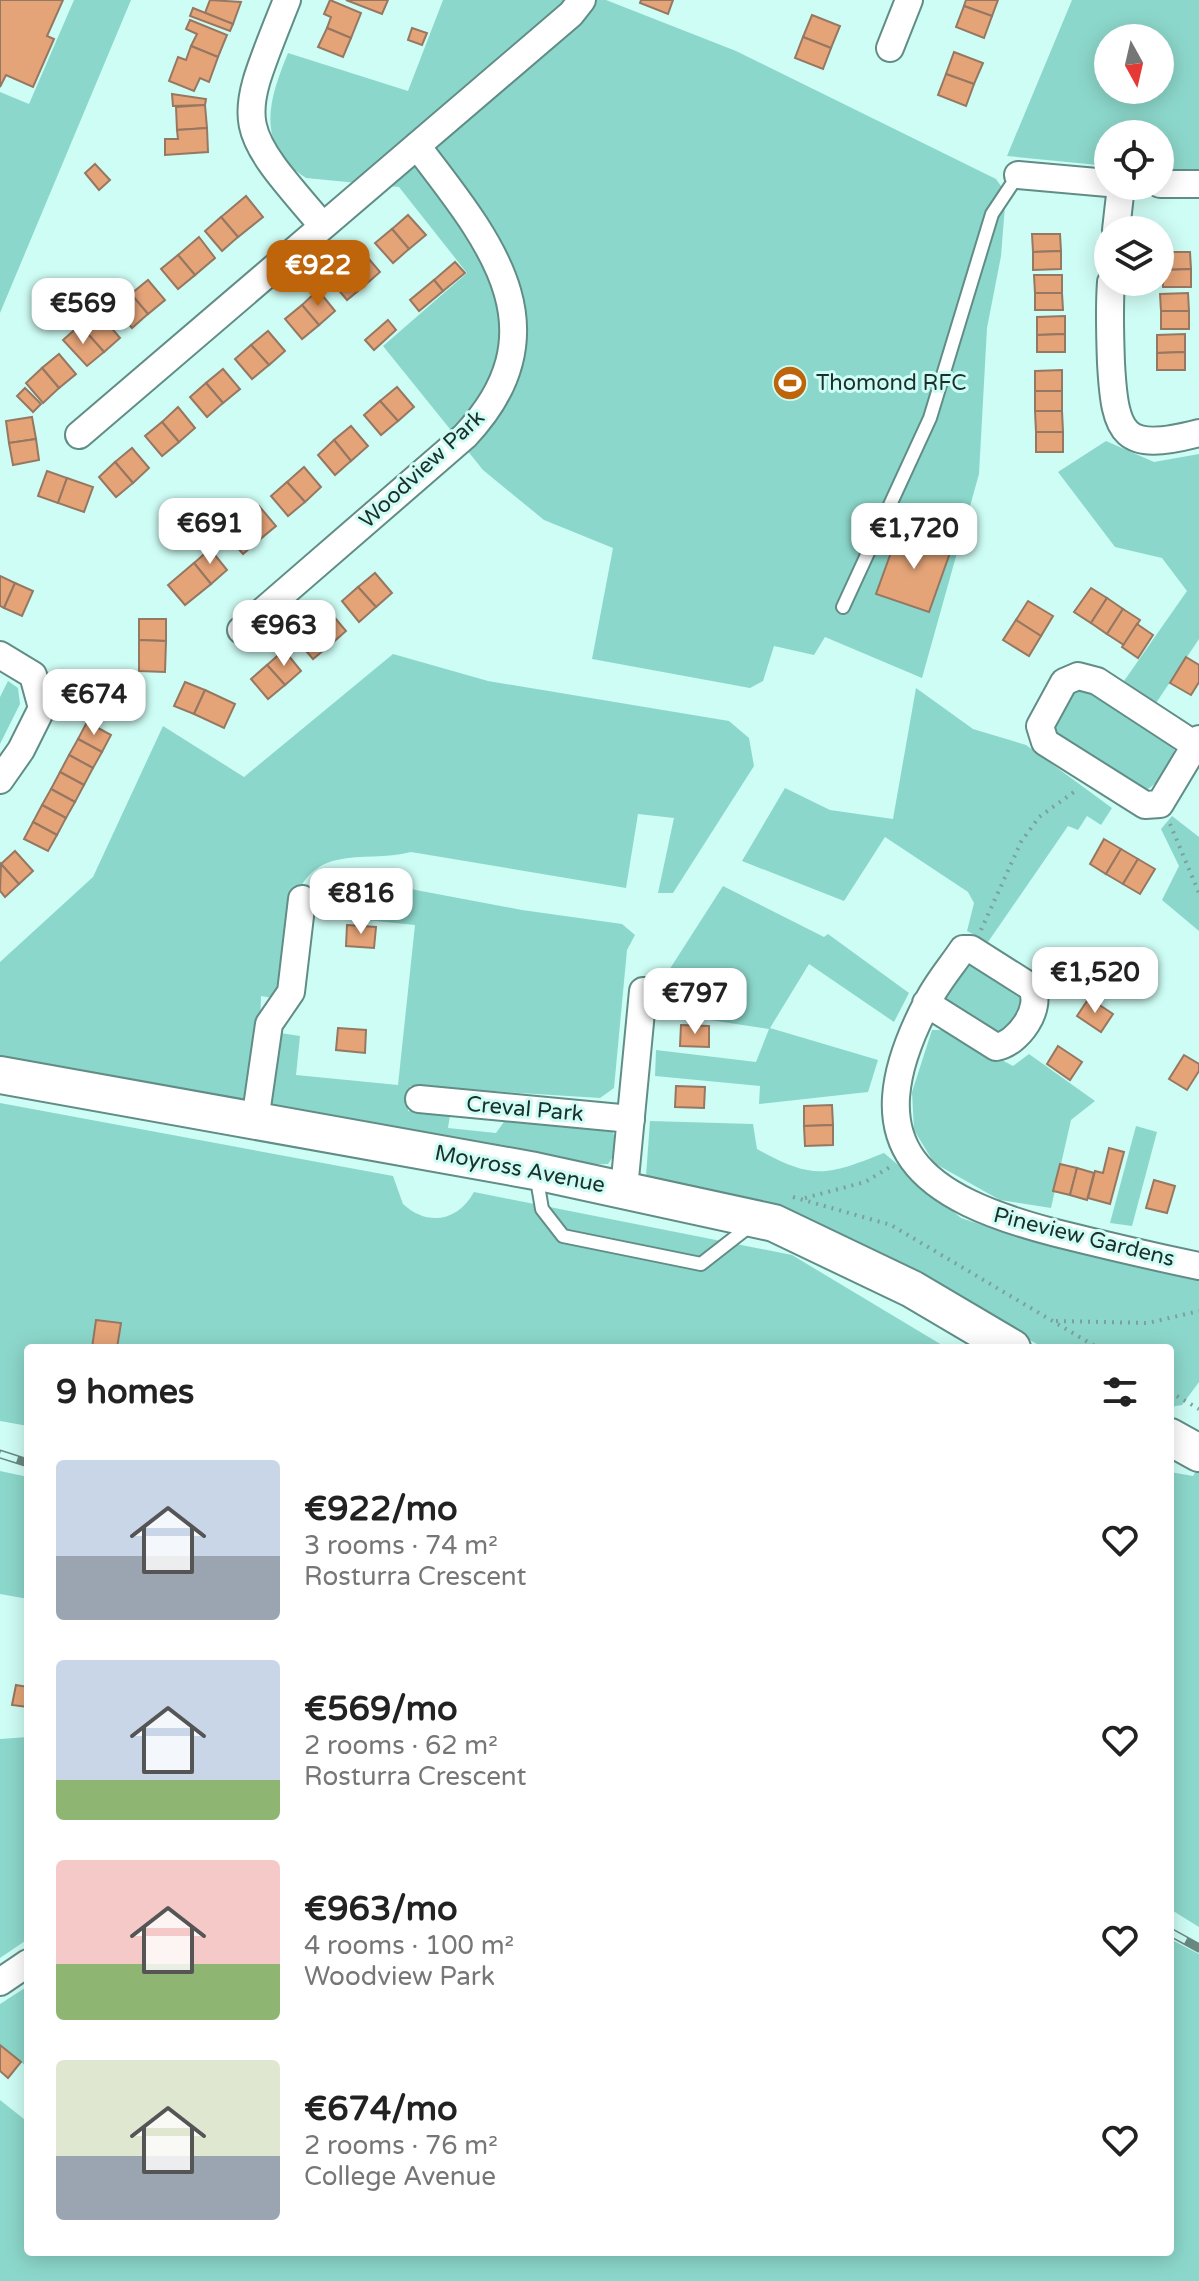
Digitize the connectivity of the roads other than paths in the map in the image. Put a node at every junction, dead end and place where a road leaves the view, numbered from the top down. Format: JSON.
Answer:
{"nodes":[{"id":1,"x":287,"y":0,"type":"edge"},
{"id":2,"x":582,"y":0,"type":"edge"},
{"id":3,"x":909,"y":0,"type":"edge"},
{"id":4,"x":890,"y":48,"type":"dead end"},
{"id":5,"x":417,"y":146,"type":"junction"},
{"id":6,"x":1018,"y":175,"type":"joint"},
{"id":7,"x":1094,"y":182,"type":"edge"},
{"id":8,"x":1174,"y":184,"type":"edge"},
{"id":9,"x":1199,"y":184,"type":"edge"},
{"id":10,"x":322,"y":225,"type":"junction"},
{"id":11,"x":1110,"y":296,"type":"edge"},
{"id":12,"x":1199,"y":433,"type":"edge"},
{"id":13,"x":79,"y":435,"type":"dead end"},
{"id":14,"x":843,"y":607,"type":"dead end"},
{"id":15,"x":241,"y":630,"type":"dead end"},
{"id":16,"x":0,"y":655,"type":"edge"},
{"id":17,"x":1197,"y":742,"type":"edge"},
{"id":18,"x":0,"y":780,"type":"edge"},
{"id":19,"x":302,"y":899,"type":"dead end"},
{"id":20,"x":643,"y":991,"type":"dead end"},
{"id":21,"x":926,"y":1003,"type":"junction"},
{"id":22,"x":0,"y":1075,"type":"edge"},
{"id":23,"x":419,"y":1099,"type":"dead end"},
{"id":24,"x":631,"y":1119,"type":"junction"},
{"id":25,"x":255,"y":1121,"type":"junction"},
{"id":26,"x":535,"y":1171,"type":"junction"},
{"id":27,"x":624,"y":1189,"type":"junction"},
{"id":28,"x":756,"y":1219,"type":"junction"},
{"id":29,"x":1199,"y":1266,"type":"edge"},
{"id":30,"x":1005,"y":1344,"type":"edge"},
{"id":31,"x":24,"y":1966,"type":"edge"},
{"id":32,"x":0,"y":1982,"type":"edge"}],
"edges":[{"from":1,"to":10,"type":"street"},
{"from":2,"to":5,"type":"street"},
{"from":3,"to":4,"type":"street"},
{"from":5,"to":10,"type":"street"},
{"from":5,"to":15,"type":"street","name":"Woodview Park"},
{"from":6,"to":7,"type":"street"},
{"from":6,"to":14,"type":"lane"},
{"from":8,"to":9,"type":"street"},
{"from":10,"to":13,"type":"street"},
{"from":11,"to":12,"type":"street"},
{"from":16,"to":18,"type":"street"},
{"from":17,"to":17,"type":"street"},
{"from":19,"to":25,"type":"street"},
{"from":20,"to":24,"type":"street"},
{"from":21,"to":21,"type":"street","name":"Pineview Gardens"},
{"from":21,"to":29,"type":"street","name":"Pineview Gardens"},
{"from":22,"to":25,"type":"street","name":"Moyross Avenue"},
{"from":23,"to":24,"type":"street","name":"Creval Park"},
{"from":24,"to":27,"type":"street"},
{"from":25,"to":26,"type":"street","name":"Moyross Avenue"},
{"from":26,"to":27,"type":"street","name":"Moyross Avenue"},
{"from":26,"to":28,"type":"lane"},
{"from":27,"to":28,"type":"street","name":"Moyross Avenue"},
{"from":28,"to":30,"type":"street","name":"Moyross Avenue"},
{"from":31,"to":32,"type":"street"}]}
